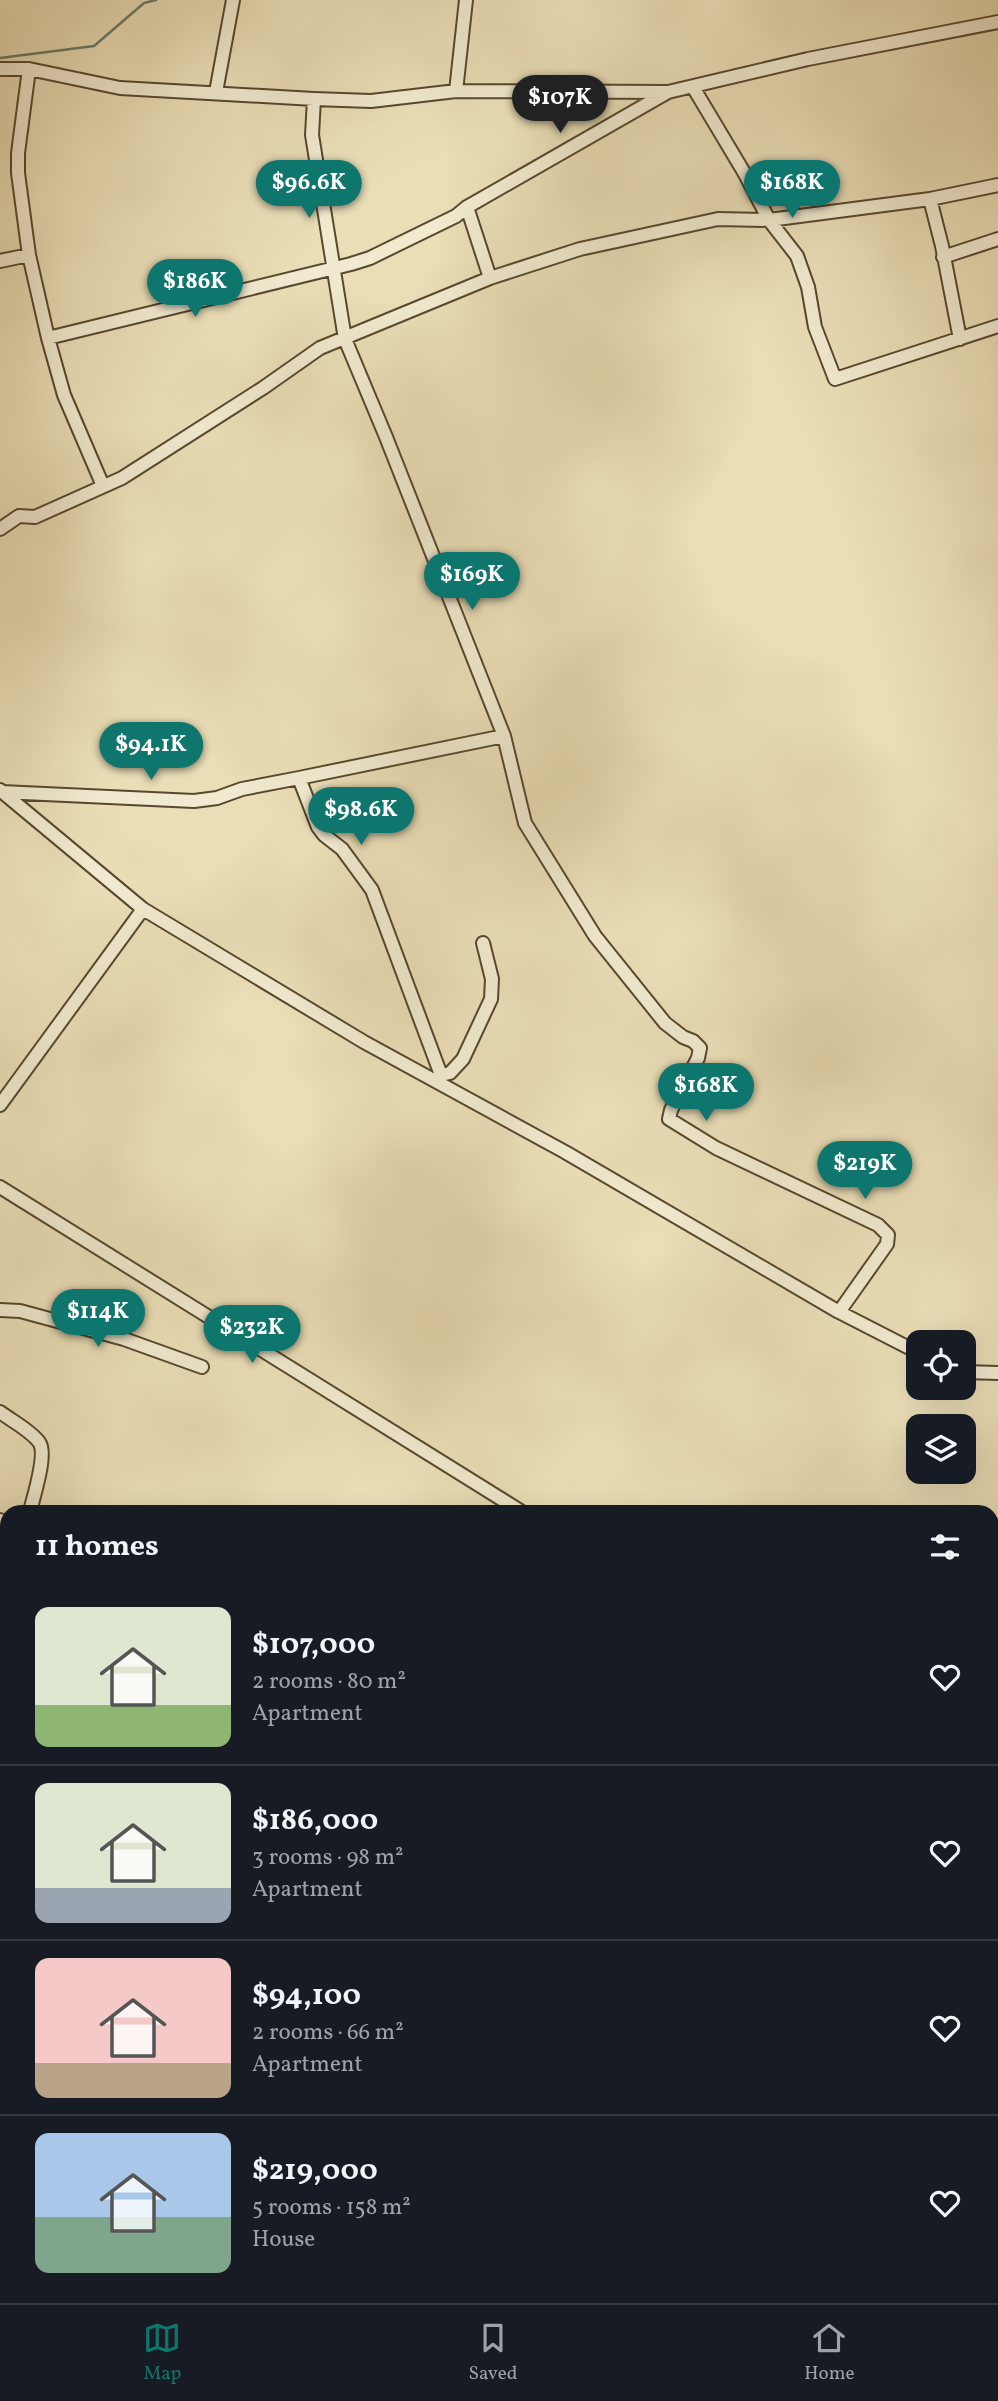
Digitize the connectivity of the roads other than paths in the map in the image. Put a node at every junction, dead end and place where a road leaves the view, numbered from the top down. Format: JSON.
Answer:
{"nodes":[{"id":1,"x":233,"y":0,"type":"edge"},
{"id":2,"x":466,"y":1,"type":"edge"},
{"id":3,"x":998,"y":22,"type":"edge"},
{"id":4,"x":0,"y":69,"type":"edge"},
{"id":5,"x":29,"y":69,"type":"junction"},
{"id":6,"x":694,"y":87,"type":"junction"},
{"id":7,"x":456,"y":91,"type":"junction"},
{"id":8,"x":216,"y":92,"type":"junction"},
{"id":9,"x":668,"y":92,"type":"junction"},
{"id":10,"x":314,"y":99,"type":"junction"},
{"id":11,"x":998,"y":185,"type":"edge"},
{"id":12,"x":930,"y":199,"type":"junction"},
{"id":13,"x":467,"y":207,"type":"junction"},
{"id":14,"x":769,"y":220,"type":"junction"},
{"id":15,"x":998,"y":239,"type":"edge"},
{"id":16,"x":29,"y":255,"type":"junction"},
{"id":17,"x":943,"y":257,"type":"junction"},
{"id":18,"x":0,"y":261,"type":"edge"},
{"id":19,"x":334,"y":267,"type":"junction"},
{"id":20,"x":491,"y":278,"type":"junction"},
{"id":21,"x":998,"y":326,"type":"edge"},
{"id":22,"x":48,"y":338,"type":"junction"},
{"id":23,"x":345,"y":339,"type":"junction"},
{"id":24,"x":960,"y":340,"type":"junction"},
{"id":25,"x":103,"y":486,"type":"junction"},
{"id":26,"x":0,"y":529,"type":"edge"},
{"id":27,"x":504,"y":736,"type":"junction"},
{"id":28,"x":299,"y":778,"type":"junction"},
{"id":29,"x":1,"y":791,"type":"edge"},
{"id":30,"x":144,"y":909,"type":"junction"},
{"id":31,"x":483,"y":943,"type":"dead end"},
{"id":32,"x":440,"y":1079,"type":"junction"},
{"id":33,"x":0,"y":1105,"type":"edge"},
{"id":34,"x":0,"y":1187,"type":"edge"},
{"id":35,"x":0,"y":1310,"type":"edge"},
{"id":36,"x":839,"y":1312,"type":"junction"},
{"id":37,"x":906,"y":1346,"type":"edge"},
{"id":38,"x":202,"y":1367,"type":"dead end"},
{"id":39,"x":976,"y":1372,"type":"edge"},
{"id":40,"x":998,"y":1373,"type":"edge"},
{"id":41,"x":0,"y":1412,"type":"edge"},
{"id":42,"x":32,"y":1505,"type":"edge"},
{"id":43,"x":511,"y":1505,"type":"edge"}],
"edges":[{"from":1,"to":8,"type":"street"},
{"from":2,"to":7,"type":"street"},
{"from":3,"to":6,"type":"street"},
{"from":4,"to":5,"type":"street"},
{"from":5,"to":8,"type":"street"},
{"from":5,"to":16,"type":"street"},
{"from":6,"to":9,"type":"street"},
{"from":6,"to":14,"type":"street"},
{"from":7,"to":9,"type":"street"},
{"from":7,"to":10,"type":"street"},
{"from":8,"to":10,"type":"street"},
{"from":9,"to":13,"type":"street"},
{"from":10,"to":19,"type":"street"},
{"from":11,"to":12,"type":"street"},
{"from":12,"to":14,"type":"street"},
{"from":12,"to":17,"type":"street"},
{"from":13,"to":19,"type":"street"},
{"from":13,"to":20,"type":"street"},
{"from":14,"to":20,"type":"street"},
{"from":14,"to":24,"type":"street"},
{"from":15,"to":17,"type":"street"},
{"from":16,"to":18,"type":"street"},
{"from":16,"to":22,"type":"street"},
{"from":17,"to":24,"type":"street"},
{"from":19,"to":22,"type":"street"},
{"from":19,"to":23,"type":"street"},
{"from":20,"to":23,"type":"street"},
{"from":21,"to":24,"type":"street"},
{"from":22,"to":25,"type":"street"},
{"from":23,"to":25,"type":"street"},
{"from":23,"to":27,"type":"street"},
{"from":25,"to":26,"type":"street"},
{"from":27,"to":28,"type":"street"},
{"from":27,"to":36,"type":"street"},
{"from":28,"to":29,"type":"street"},
{"from":28,"to":32,"type":"street"},
{"from":29,"to":30,"type":"street"},
{"from":30,"to":32,"type":"street"},
{"from":30,"to":33,"type":"street"},
{"from":31,"to":32,"type":"street"},
{"from":32,"to":36,"type":"street"},
{"from":34,"to":43,"type":"street"},
{"from":35,"to":38,"type":"street"},
{"from":36,"to":37,"type":"street"},
{"from":39,"to":40,"type":"street"},
{"from":41,"to":42,"type":"street"}]}
